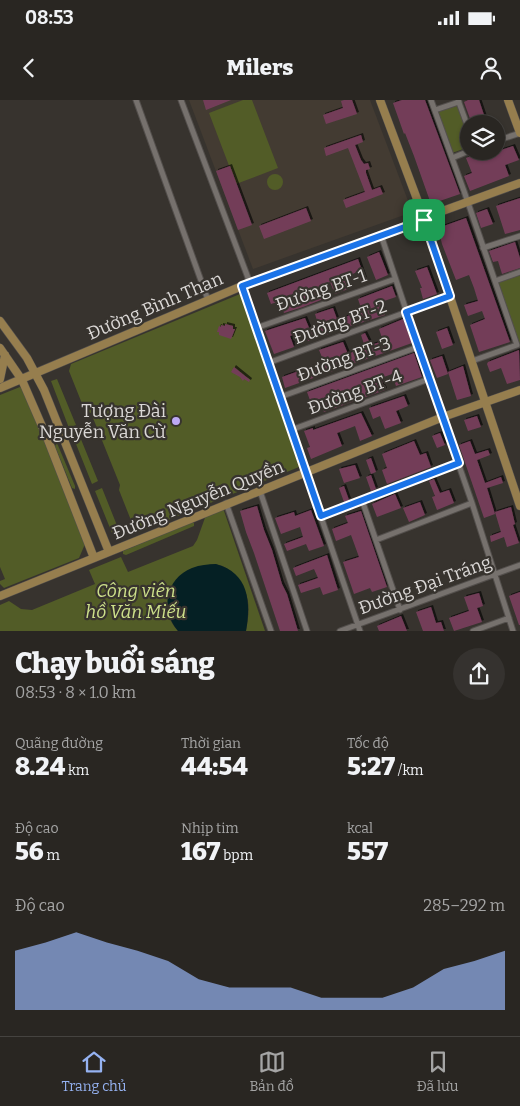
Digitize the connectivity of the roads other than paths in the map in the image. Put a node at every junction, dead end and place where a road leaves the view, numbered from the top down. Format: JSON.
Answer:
{"nodes":[{"id":1,"x":136,"y":100,"type":"edge"},
{"id":2,"x":181,"y":100,"type":"edge"},
{"id":3,"x":380,"y":100,"type":"edge"},
{"id":4,"x":431,"y":100,"type":"edge"},
{"id":5,"x":508,"y":100,"type":"edge"},
{"id":6,"x":458,"y":101,"type":"edge"},
{"id":7,"x":434,"y":110,"type":"junction"},
{"id":8,"x":463,"y":115,"type":"edge"},
{"id":9,"x":517,"y":117,"type":"edge"},
{"id":10,"x":520,"y":133,"type":"edge"},
{"id":11,"x":505,"y":138,"type":"edge"},
{"id":12,"x":460,"y":155,"type":"edge"},
{"id":13,"x":452,"y":158,"type":"junction"},
{"id":14,"x":520,"y":183,"type":"edge"},
{"id":15,"x":468,"y":202,"type":"junction"},
{"id":16,"x":424,"y":220,"type":"junction"},
{"id":17,"x":381,"y":235,"type":"junction"},
{"id":18,"x":520,"y":237,"type":"edge"},
{"id":19,"x":483,"y":248,"type":"junction"},
{"id":20,"x":520,"y":272,"type":"edge"},
{"id":21,"x":395,"y":279,"type":"junction"},
{"id":22,"x":495,"y":281,"type":"junction"},
{"id":23,"x":246,"y":284,"type":"junction"},
{"id":24,"x":450,"y":296,"type":"junction"},
{"id":25,"x":208,"y":300,"type":"junction"},
{"id":26,"x":406,"y":312,"type":"junction"},
{"id":27,"x":0,"y":321,"type":"edge"},
{"id":28,"x":256,"y":328,"type":"junction"},
{"id":29,"x":518,"y":345,"type":"edge"},
{"id":30,"x":418,"y":347,"type":"junction"},
{"id":31,"x":0,"y":348,"type":"edge"},
{"id":32,"x":5,"y":355,"type":"junction"},
{"id":33,"x":472,"y":361,"type":"junction"},
{"id":34,"x":268,"y":363,"type":"junction"},
{"id":35,"x":36,"y":374,"type":"junction"},
{"id":36,"x":0,"y":379,"type":"edge"},
{"id":37,"x":22,"y":380,"type":"junction"},
{"id":38,"x":429,"y":380,"type":"junction"},
{"id":39,"x":0,"y":388,"type":"edge"},
{"id":40,"x":520,"y":390,"type":"edge"},
{"id":41,"x":280,"y":397,"type":"junction"},
{"id":42,"x":486,"y":402,"type":"junction"},
{"id":43,"x":442,"y":418,"type":"junction"},
{"id":44,"x":291,"y":430,"type":"junction"},
{"id":45,"x":62,"y":434,"type":"junction"},
{"id":46,"x":48,"y":440,"type":"junction"},
{"id":47,"x":459,"y":463,"type":"junction"},
{"id":48,"x":306,"y":473,"type":"junction"},
{"id":49,"x":85,"y":491,"type":"junction"},
{"id":50,"x":260,"y":491,"type":"junction"},
{"id":51,"x":70,"y":497,"type":"junction"},
{"id":52,"x":362,"y":500,"type":"junction"},
{"id":53,"x":226,"y":503,"type":"junction"},
{"id":54,"x":472,"y":503,"type":"junction"},
{"id":55,"x":520,"y":506,"type":"edge"},
{"id":56,"x":321,"y":516,"type":"junction"},
{"id":57,"x":376,"y":540,"type":"junction"},
{"id":58,"x":109,"y":552,"type":"junction"},
{"id":59,"x":94,"y":558,"type":"junction"},
{"id":60,"x":520,"y":565,"type":"edge"},
{"id":61,"x":494,"y":574,"type":"junction"},
{"id":62,"x":0,"y":596,"type":"edge"},
{"id":63,"x":400,"y":610,"type":"junction"},
{"id":64,"x":509,"y":618,"type":"junction"},
{"id":65,"x":358,"y":624,"type":"junction"},
{"id":66,"x":270,"y":631,"type":"edge"},
{"id":67,"x":307,"y":631,"type":"edge"},
{"id":68,"x":340,"y":631,"type":"edge"},
{"id":69,"x":360,"y":631,"type":"edge"},
{"id":70,"x":474,"y":631,"type":"edge"},
{"id":71,"x":513,"y":631,"type":"edge"}],
"edges":[{"from":1,"to":25,"type":"street"},
{"from":2,"to":23,"type":"street"},
{"from":3,"to":16,"type":"street"},
{"from":4,"to":7,"type":"street"},
{"from":5,"to":9,"type":"street"},
{"from":6,"to":7,"type":"street"},
{"from":6,"to":8,"type":"street"},
{"from":7,"to":13,"type":"street"},
{"from":9,"to":10,"type":"street"},
{"from":10,"to":11,"type":"street"},
{"from":12,"to":13,"type":"street"},
{"from":13,"to":15,"type":"street"},
{"from":14,"to":15,"type":"street","name":"Đường Bình Than"},
{"from":15,"to":16,"type":"street","name":"Đường Bình Than"},
{"from":15,"to":19,"type":"street"},
{"from":16,"to":17,"type":"street","name":"Đường Bình Than"},
{"from":16,"to":24,"type":"street"},
{"from":17,"to":21,"type":"street"},
{"from":17,"to":23,"type":"street","name":"Đường Bình Than"},
{"from":18,"to":19,"type":"street"},
{"from":19,"to":22,"type":"street"},
{"from":20,"to":22,"type":"street"},
{"from":21,"to":26,"type":"street"},
{"from":21,"to":28,"type":"street","name":"Đường BT-1"},
{"from":22,"to":29,"type":"street"},
{"from":23,"to":25,"type":"street","name":"Đường Bình Than"},
{"from":23,"to":28,"type":"street"},
{"from":24,"to":26,"type":"street","name":"Đường BT-2"},
{"from":24,"to":33,"type":"street"},
{"from":25,"to":35,"type":"street","name":"Đường Bình Than"},
{"from":26,"to":30,"type":"street"},
{"from":26,"to":34,"type":"street","name":"Đường BT-2"},
{"from":27,"to":35,"type":"street"},
{"from":28,"to":34,"type":"street"},
{"from":29,"to":33,"type":"street"},
{"from":30,"to":38,"type":"street"},
{"from":30,"to":41,"type":"street","name":"Đường BT-3"},
{"from":31,"to":32,"type":"street"},
{"from":32,"to":36,"type":"street"},
{"from":32,"to":37,"type":"street"},
{"from":33,"to":42,"type":"street"},
{"from":34,"to":41,"type":"street"},
{"from":35,"to":37,"type":"street","name":"Đường Bình Than"},
{"from":35,"to":45,"type":"street"},
{"from":37,"to":39,"type":"street","name":"Đường Bình Than"},
{"from":37,"to":46,"type":"street"},
{"from":38,"to":43,"type":"street"},
{"from":38,"to":44,"type":"street","name":"Đường BT-4"},
{"from":40,"to":42,"type":"street","name":"Đường Nguyễn Quyền"},
{"from":41,"to":44,"type":"street"},
{"from":42,"to":43,"type":"street","name":"Đường Nguyễn Quyền"},
{"from":42,"to":55,"type":"street"},
{"from":43,"to":47,"type":"street"},
{"from":43,"to":48,"type":"street","name":"Đường Nguyễn Quyền"},
{"from":44,"to":48,"type":"street"},
{"from":45,"to":46,"type":"street"},
{"from":45,"to":49,"type":"street"},
{"from":46,"to":51,"type":"street"},
{"from":47,"to":52,"type":"street"},
{"from":47,"to":54,"type":"street"},
{"from":48,"to":50,"type":"street","name":"Đường Nguyễn Quyền"},
{"from":48,"to":56,"type":"street"},
{"from":49,"to":51,"type":"street"},
{"from":49,"to":58,"type":"street"},
{"from":50,"to":53,"type":"street","name":"Đường Nguyễn Quyền"},
{"from":50,"to":67,"type":"street"},
{"from":51,"to":59,"type":"street"},
{"from":52,"to":56,"type":"street"},
{"from":52,"to":57,"type":"street"},
{"from":53,"to":58,"type":"street","name":"Đường Nguyễn Quyền"},
{"from":53,"to":66,"type":"street"},
{"from":54,"to":57,"type":"street"},
{"from":54,"to":61,"type":"street"},
{"from":56,"to":65,"type":"street"},
{"from":57,"to":63,"type":"street"},
{"from":58,"to":59,"type":"street","name":"Đường Nguyễn Quyền"},
{"from":59,"to":62,"type":"street","name":"Đường Nguyễn Quyền"},
{"from":60,"to":61,"type":"street","name":"Đường Đại Tráng"},
{"from":61,"to":63,"type":"street","name":"Đường Đại Tráng"},
{"from":61,"to":64,"type":"street"},
{"from":63,"to":65,"type":"street","name":"Đường Đại Tráng"},
{"from":64,"to":70,"type":"street"},
{"from":64,"to":71,"type":"street"},
{"from":65,"to":68,"type":"street","name":"Đường Đại Tráng"},
{"from":65,"to":69,"type":"street"}]}
